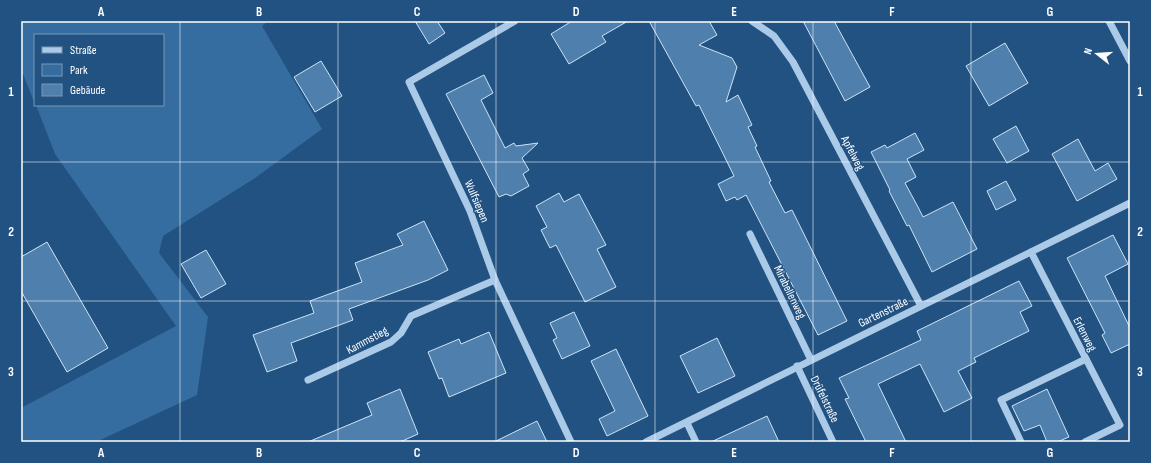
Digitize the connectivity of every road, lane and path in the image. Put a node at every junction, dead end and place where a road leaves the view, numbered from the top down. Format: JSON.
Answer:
{"nodes":[{"id":1,"x":515,"y":21,"type":"edge"},
{"id":2,"x":752,"y":21,"type":"edge"},
{"id":3,"x":1109,"y":21,"type":"edge"},
{"id":4,"x":1130,"y":61,"type":"edge"},
{"id":5,"x":1130,"y":203,"type":"edge"},
{"id":6,"x":750,"y":234,"type":"dead end"},
{"id":7,"x":1031,"y":252,"type":"junction"},
{"id":8,"x":495,"y":280,"type":"junction"},
{"id":9,"x":921,"y":306,"type":"junction"},
{"id":10,"x":1086,"y":359,"type":"junction"},
{"id":11,"x":811,"y":360,"type":"junction"},
{"id":12,"x":797,"y":366,"type":"junction"},
{"id":13,"x":308,"y":380,"type":"dead end"},
{"id":14,"x":687,"y":423,"type":"junction"},
{"id":15,"x":570,"y":442,"type":"edge"},
{"id":16,"x":646,"y":442,"type":"edge"},
{"id":17,"x":696,"y":442,"type":"edge"},
{"id":18,"x":833,"y":442,"type":"edge"},
{"id":19,"x":1021,"y":442,"type":"edge"},
{"id":20,"x":1085,"y":442,"type":"edge"}],
"edges":[{"from":1,"to":8,"type":"street","name":"Wulfsiepen"},
{"from":2,"to":9,"type":"street","name":"Apfelweg"},
{"from":3,"to":4,"type":"street"},
{"from":5,"to":7,"type":"street","name":"Gartenstraße"},
{"from":6,"to":11,"type":"street","name":"Mirabellenweg"},
{"from":7,"to":9,"type":"street","name":"Gartenstraße"},
{"from":7,"to":10,"type":"street","name":"Erlenweg"},
{"from":8,"to":13,"type":"street","name":"Kammstieg"},
{"from":8,"to":15,"type":"street","name":"Wulfsiepen"},
{"from":9,"to":11,"type":"street","name":"Gartenstraße"},
{"from":10,"to":19,"type":"street"},
{"from":10,"to":20,"type":"street","name":"Erlenweg"},
{"from":11,"to":12,"type":"street","name":"Gartenstraße"},
{"from":12,"to":14,"type":"street","name":"Gartenstraße"},
{"from":12,"to":18,"type":"street","name":"Drüfelstraße"},
{"from":14,"to":16,"type":"street","name":"Gartenstraße"},
{"from":14,"to":17,"type":"street"}]}
